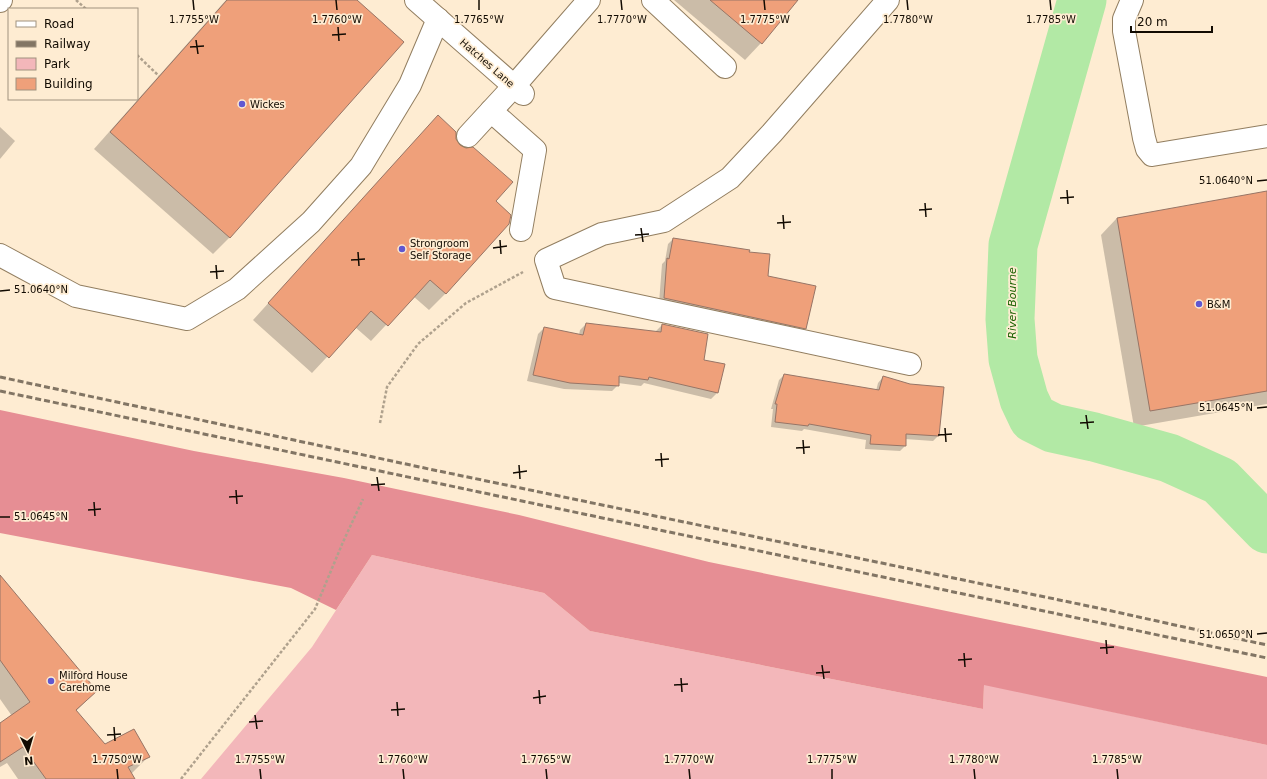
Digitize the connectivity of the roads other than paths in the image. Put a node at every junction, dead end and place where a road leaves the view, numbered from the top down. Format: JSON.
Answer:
{"nodes":[{"id":1,"x":416,"y":0,"type":"edge"},
{"id":2,"x":589,"y":0,"type":"edge"},
{"id":3,"x":653,"y":0,"type":"edge"},
{"id":4,"x":888,"y":0,"type":"edge"},
{"id":5,"x":1132,"y":0,"type":"edge"},
{"id":6,"x":438,"y":19,"type":"junction"},
{"id":7,"x":725,"y":67,"type":"dead end"},
{"id":8,"x":519,"y":90,"type":"junction"},
{"id":9,"x":491,"y":111,"type":"junction"},
{"id":10,"x":468,"y":136,"type":"dead end"},
{"id":11,"x":1267,"y":136,"type":"edge"},
{"id":12,"x":521,"y":230,"type":"dead end"},
{"id":13,"x":0,"y":255,"type":"edge"},
{"id":14,"x":910,"y":364,"type":"dead end"}],
"edges":[{"from":1,"to":6,"type":"lane","name":"Hatches Lane"},
{"from":2,"to":8,"type":"lane"},
{"from":3,"to":7,"type":"lane"},
{"from":4,"to":14,"type":"lane"},
{"from":5,"to":11,"type":"lane"},
{"from":6,"to":8,"type":"lane","name":"Hatches Lane"},
{"from":6,"to":13,"type":"lane"},
{"from":8,"to":9,"type":"lane"},
{"from":9,"to":10,"type":"lane"},
{"from":9,"to":12,"type":"lane"}]}
